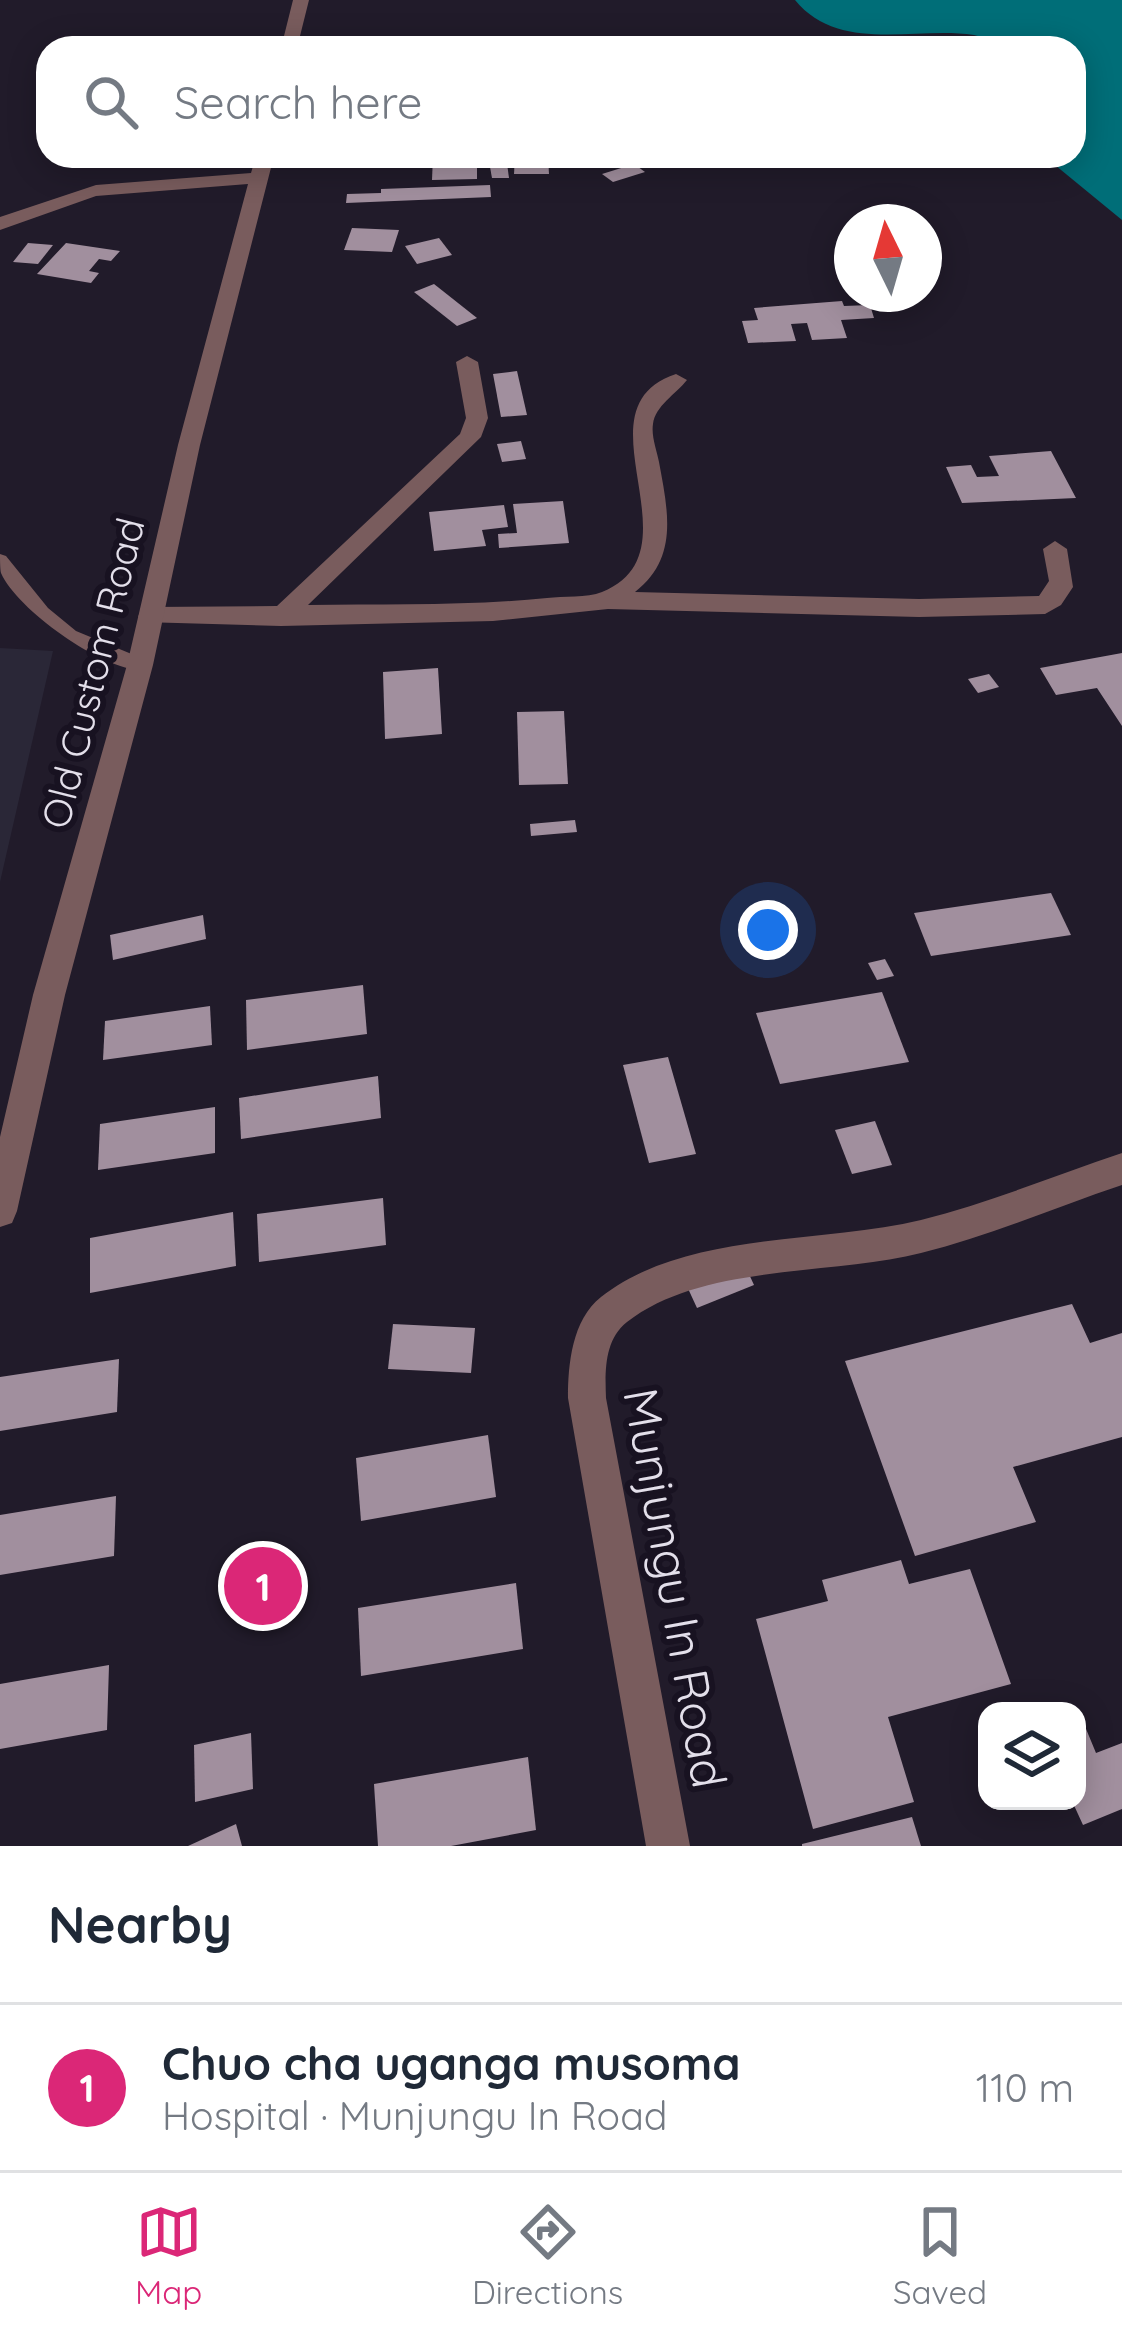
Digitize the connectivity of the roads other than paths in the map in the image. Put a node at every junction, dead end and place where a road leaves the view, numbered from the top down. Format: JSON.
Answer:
{"nodes":[{"id":1,"x":301,"y":0,"type":"edge"},
{"id":2,"x":292,"y":36,"type":"edge"},
{"id":3,"x":255,"y":168,"type":"edge"},
{"id":4,"x":263,"y":168,"type":"edge"},
{"id":5,"x":0,"y":224,"type":"edge"},
{"id":6,"x":467,"y":362,"type":"dead end"},
{"id":7,"x":676,"y":380,"type":"dead end"},
{"id":8,"x":1055,"y":549,"type":"dead end"},
{"id":9,"x":0,"y":560,"type":"edge"},
{"id":10,"x":608,"y":600,"type":"junction"},
{"id":11,"x":151,"y":616,"type":"junction"},
{"id":12,"x":281,"y":617,"type":"junction"},
{"id":13,"x":140,"y":665,"type":"junction"},
{"id":14,"x":1122,"y":1168,"type":"edge"},
{"id":15,"x":0,"y":1211,"type":"edge"},
{"id":16,"x":668,"y":1846,"type":"edge"}],
"edges":[{"from":1,"to":2,"type":"street"},
{"from":3,"to":5,"type":"street"},
{"from":4,"to":11,"type":"street","name":"Old Custom Road"},
{"from":6,"to":12,"type":"street"},
{"from":7,"to":10,"type":"street"},
{"from":8,"to":10,"type":"street"},
{"from":9,"to":13,"type":"lane"},
{"from":10,"to":12,"type":"street"},
{"from":11,"to":12,"type":"street"},
{"from":11,"to":13,"type":"street","name":"Old Custom Road"},
{"from":13,"to":15,"type":"street","name":"Old Custom Road"},
{"from":14,"to":16,"type":"street","name":"Munjungu In Road"}]}
